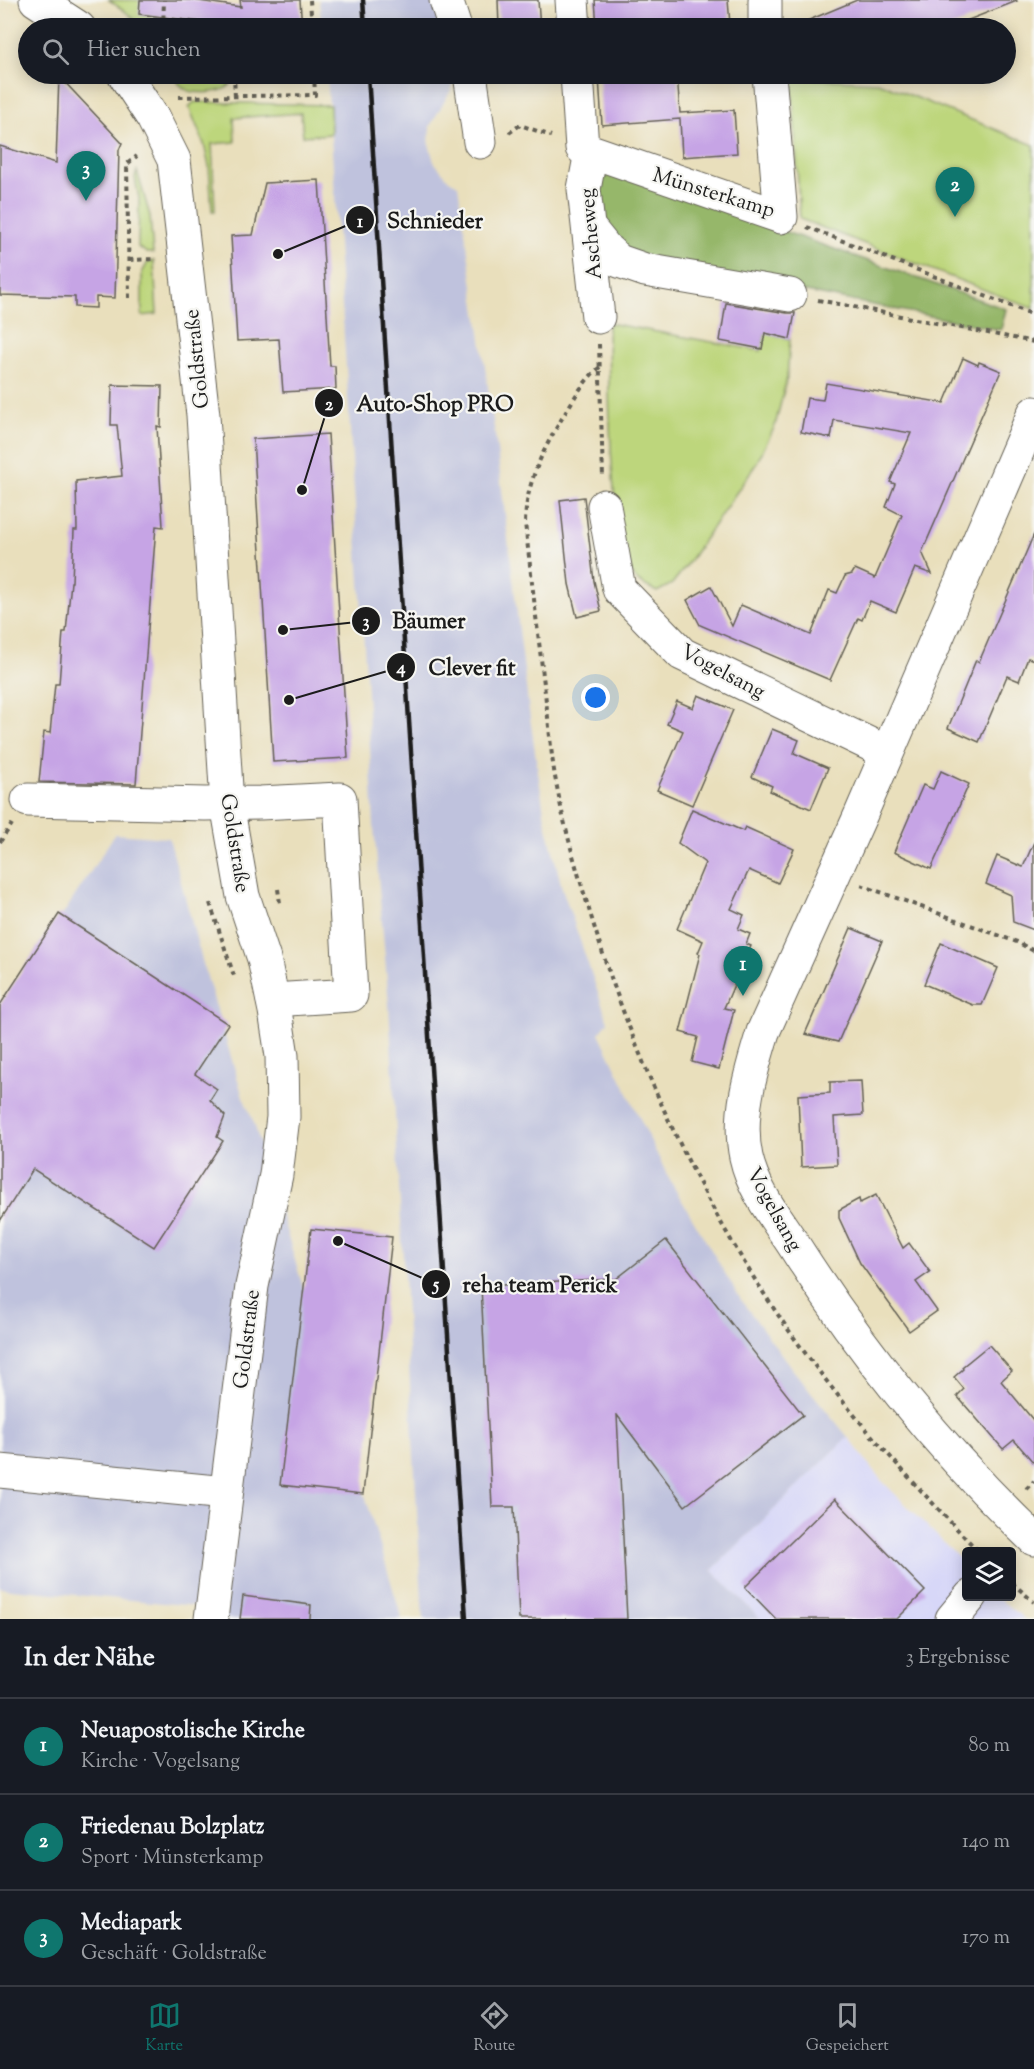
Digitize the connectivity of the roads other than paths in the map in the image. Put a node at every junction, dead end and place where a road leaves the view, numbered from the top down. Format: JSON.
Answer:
{"nodes":[{"id":1,"x":36,"y":0,"type":"edge"},
{"id":2,"x":446,"y":0,"type":"edge"},
{"id":3,"x":572,"y":0,"type":"edge"},
{"id":4,"x":64,"y":18,"type":"edge"},
{"id":5,"x":452,"y":18,"type":"edge"},
{"id":6,"x":573,"y":18,"type":"edge"},
{"id":7,"x":131,"y":84,"type":"edge"},
{"id":8,"x":471,"y":84,"type":"edge"},
{"id":9,"x":578,"y":84,"type":"edge"},
{"id":10,"x":770,"y":84,"type":"edge"},
{"id":11,"x":480,"y":142,"type":"road end"},
{"id":12,"x":586,"y":150,"type":"junction"},
{"id":13,"x":589,"y":228,"type":"junction"},
{"id":14,"x":790,"y":295,"type":"road end"},
{"id":15,"x":598,"y":317,"type":"dead end"},
{"id":16,"x":1034,"y":413,"type":"edge"},
{"id":17,"x":604,"y":506,"type":"road end"},
{"id":18,"x":886,"y":752,"type":"junction"},
{"id":19,"x":28,"y":800,"type":"dead end"},
{"id":20,"x":216,"y":804,"type":"junction"},
{"id":21,"x":273,"y":1000,"type":"junction"},
{"id":22,"x":0,"y":1471,"type":"edge"},
{"id":23,"x":226,"y":1493,"type":"junction"},
{"id":24,"x":1025,"y":1542,"type":"edge"},
{"id":25,"x":211,"y":1619,"type":"edge"}],
"edges":[{"from":1,"to":4,"type":"street"},
{"from":2,"to":5,"type":"street"},
{"from":3,"to":6,"type":"street"},
{"from":7,"to":20,"type":"street","name":"Goldstraße"},
{"from":8,"to":11,"type":"street"},
{"from":9,"to":12,"type":"street","name":"Ascheweg"},
{"from":10,"to":12,"type":"street","name":"Münsterkamp"},
{"from":12,"to":13,"type":"street","name":"Ascheweg"},
{"from":13,"to":14,"type":"street"},
{"from":13,"to":15,"type":"street","name":"Ascheweg"},
{"from":16,"to":18,"type":"street","name":"Vogelsang"},
{"from":17,"to":18,"type":"street","name":"Vogelsang"},
{"from":18,"to":24,"type":"street","name":"Vogelsang"},
{"from":19,"to":20,"type":"street"},
{"from":20,"to":21,"type":"street","name":"Goldstraße"},
{"from":20,"to":21,"type":"street"},
{"from":21,"to":23,"type":"street","name":"Goldstraße"},
{"from":22,"to":23,"type":"street"},
{"from":23,"to":25,"type":"street","name":"Goldstraße"}]}
